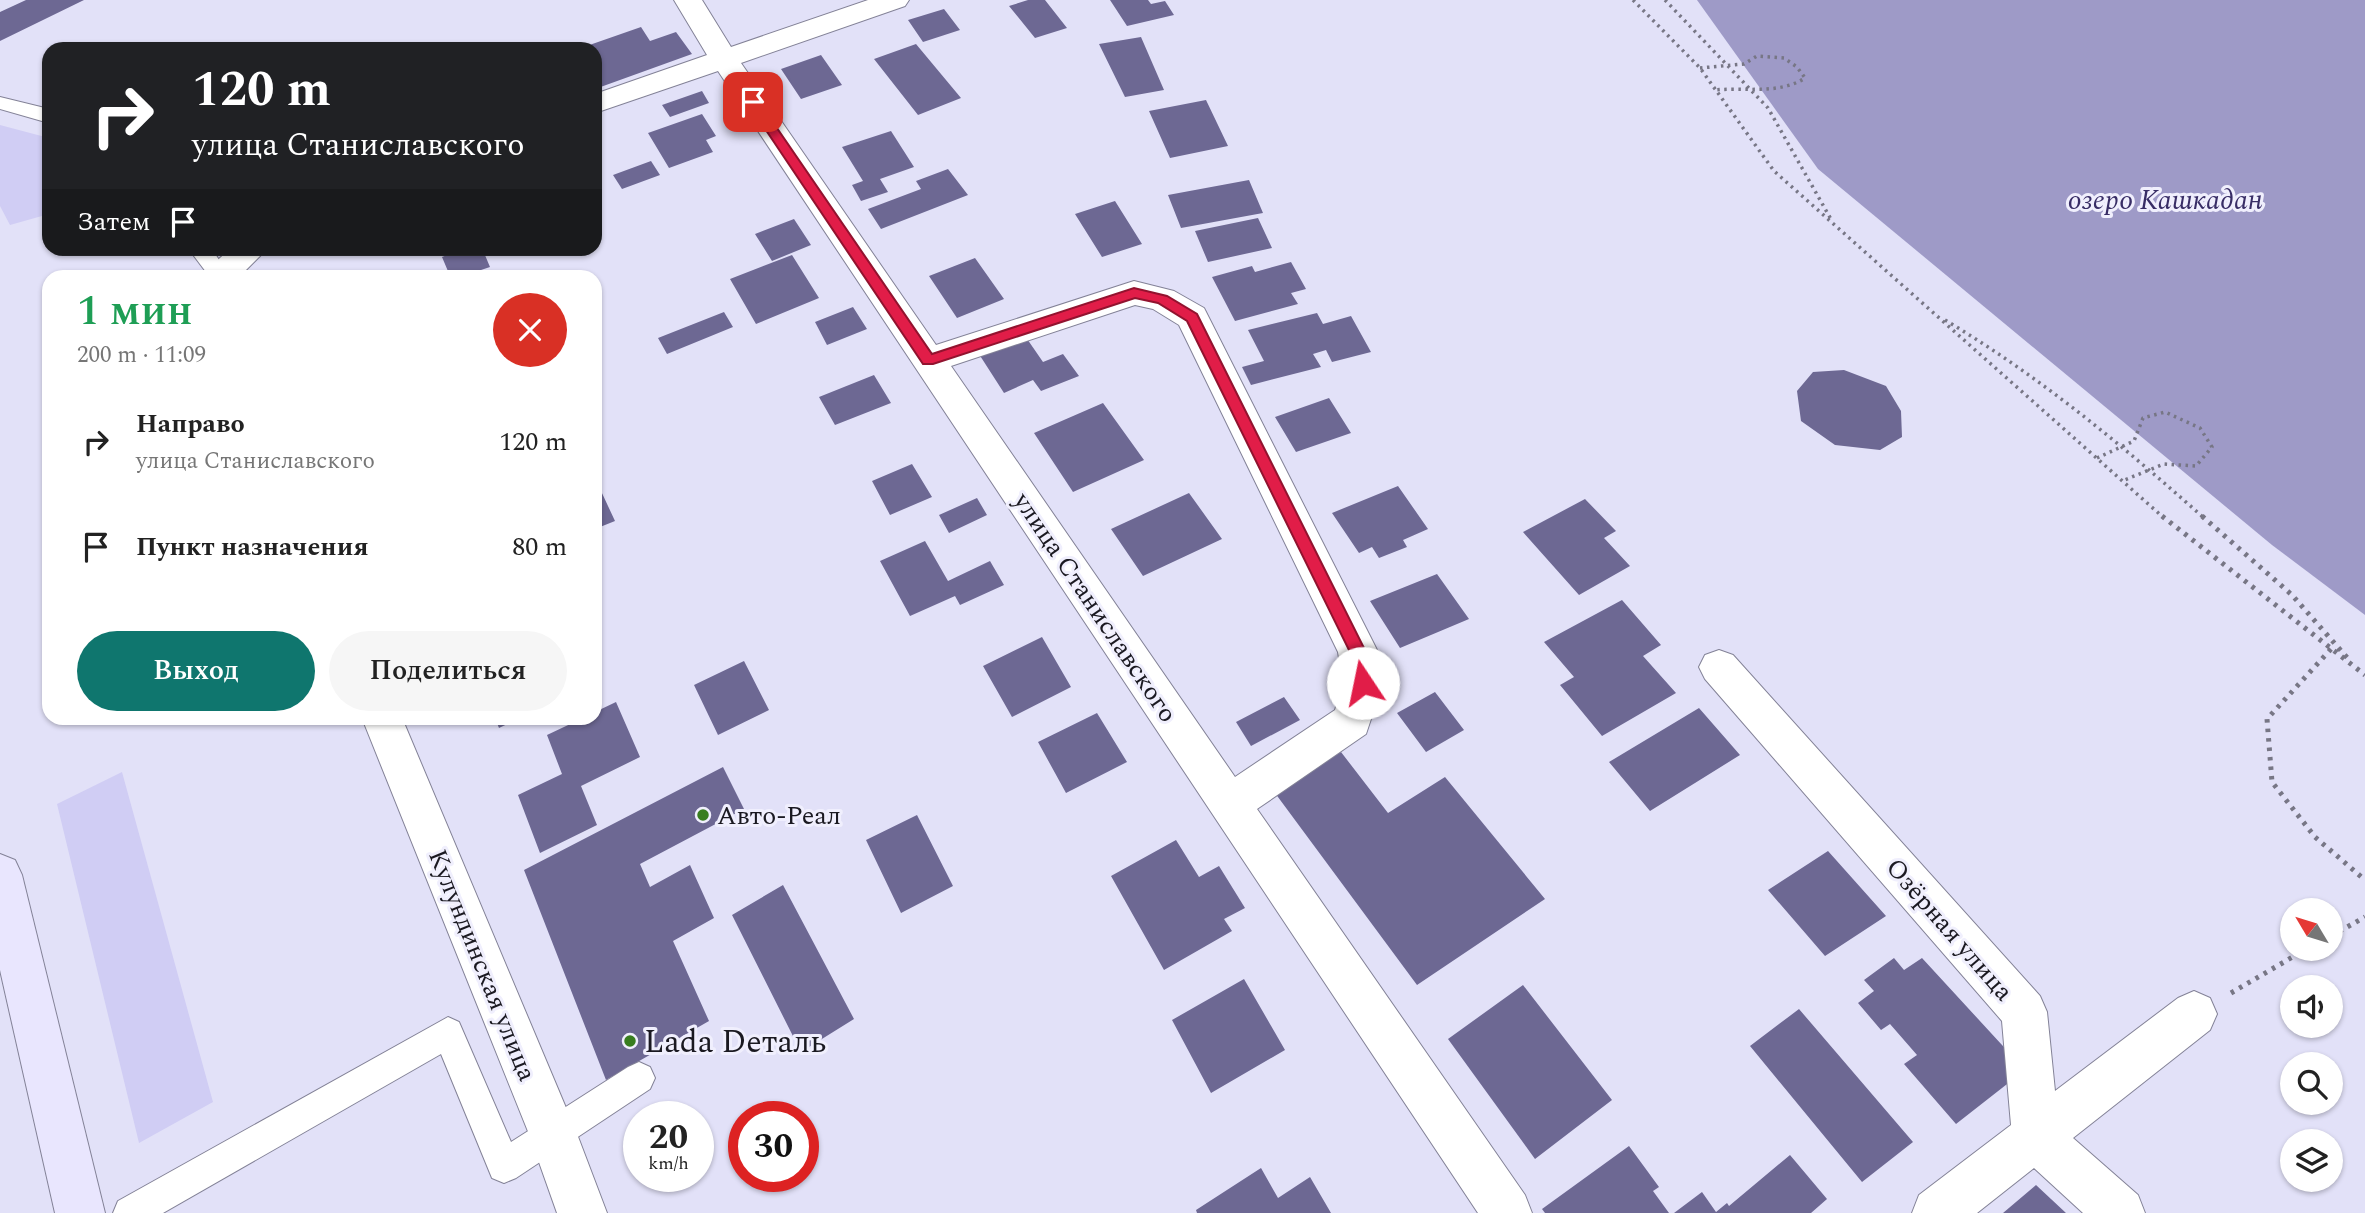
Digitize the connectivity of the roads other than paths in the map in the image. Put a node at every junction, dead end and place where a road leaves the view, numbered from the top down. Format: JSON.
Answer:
{"nodes":[{"id":1,"x":688,"y":0,"type":"edge"},
{"id":2,"x":895,"y":0,"type":"edge"},
{"id":3,"x":724,"y":59,"type":"junction"},
{"id":4,"x":602,"y":102,"type":"edge"},
{"id":5,"x":0,"y":103,"type":"edge"},
{"id":6,"x":42,"y":114,"type":"edge"},
{"id":7,"x":243,"y":256,"type":"edge"},
{"id":8,"x":227,"y":270,"type":"edge"},
{"id":9,"x":928,"y":360,"type":"junction"},
{"id":10,"x":1719,"y":667,"type":"dead end"},
{"id":11,"x":385,"y":725,"type":"edge"},
{"id":12,"x":1230,"y":804,"type":"junction"},
{"id":13,"x":0,"y":874,"type":"edge"},
{"id":14,"x":2194,"y":1014,"type":"road end"},
{"id":15,"x":639,"y":1078,"type":"dead end"},
{"id":16,"x":553,"y":1134,"type":"junction"},
{"id":17,"x":2036,"y":1137,"type":"junction"},
{"id":18,"x":80,"y":1213,"type":"edge"},
{"id":19,"x":130,"y":1213,"type":"edge"},
{"id":20,"x":582,"y":1213,"type":"edge"},
{"id":21,"x":1507,"y":1213,"type":"edge"},
{"id":22,"x":1937,"y":1213,"type":"edge"},
{"id":23,"x":2120,"y":1213,"type":"edge"}],
"edges":[{"from":1,"to":3,"type":"street","name":"улица Станиславского"},
{"from":2,"to":3,"type":"street"},
{"from":3,"to":4,"type":"street"},
{"from":3,"to":9,"type":"street","name":"улица Станиславского"},
{"from":5,"to":6,"type":"lane"},
{"from":7,"to":8,"type":"street"},
{"from":9,"to":12,"type":"street","name":"улица Станиславского"},
{"from":9,"to":12,"type":"street"},
{"from":10,"to":17,"type":"street","name":"Озёрная улица"},
{"from":11,"to":16,"type":"street","name":"Кулундинская улица"},
{"from":12,"to":21,"type":"street","name":"улица Станиславского"},
{"from":13,"to":18,"type":"main road"},
{"from":14,"to":17,"type":"street"},
{"from":15,"to":16,"type":"lane"},
{"from":16,"to":19,"type":"lane"},
{"from":16,"to":20,"type":"street","name":"Кулундинская улица"},
{"from":17,"to":22,"type":"street"},
{"from":17,"to":23,"type":"street"}]}
